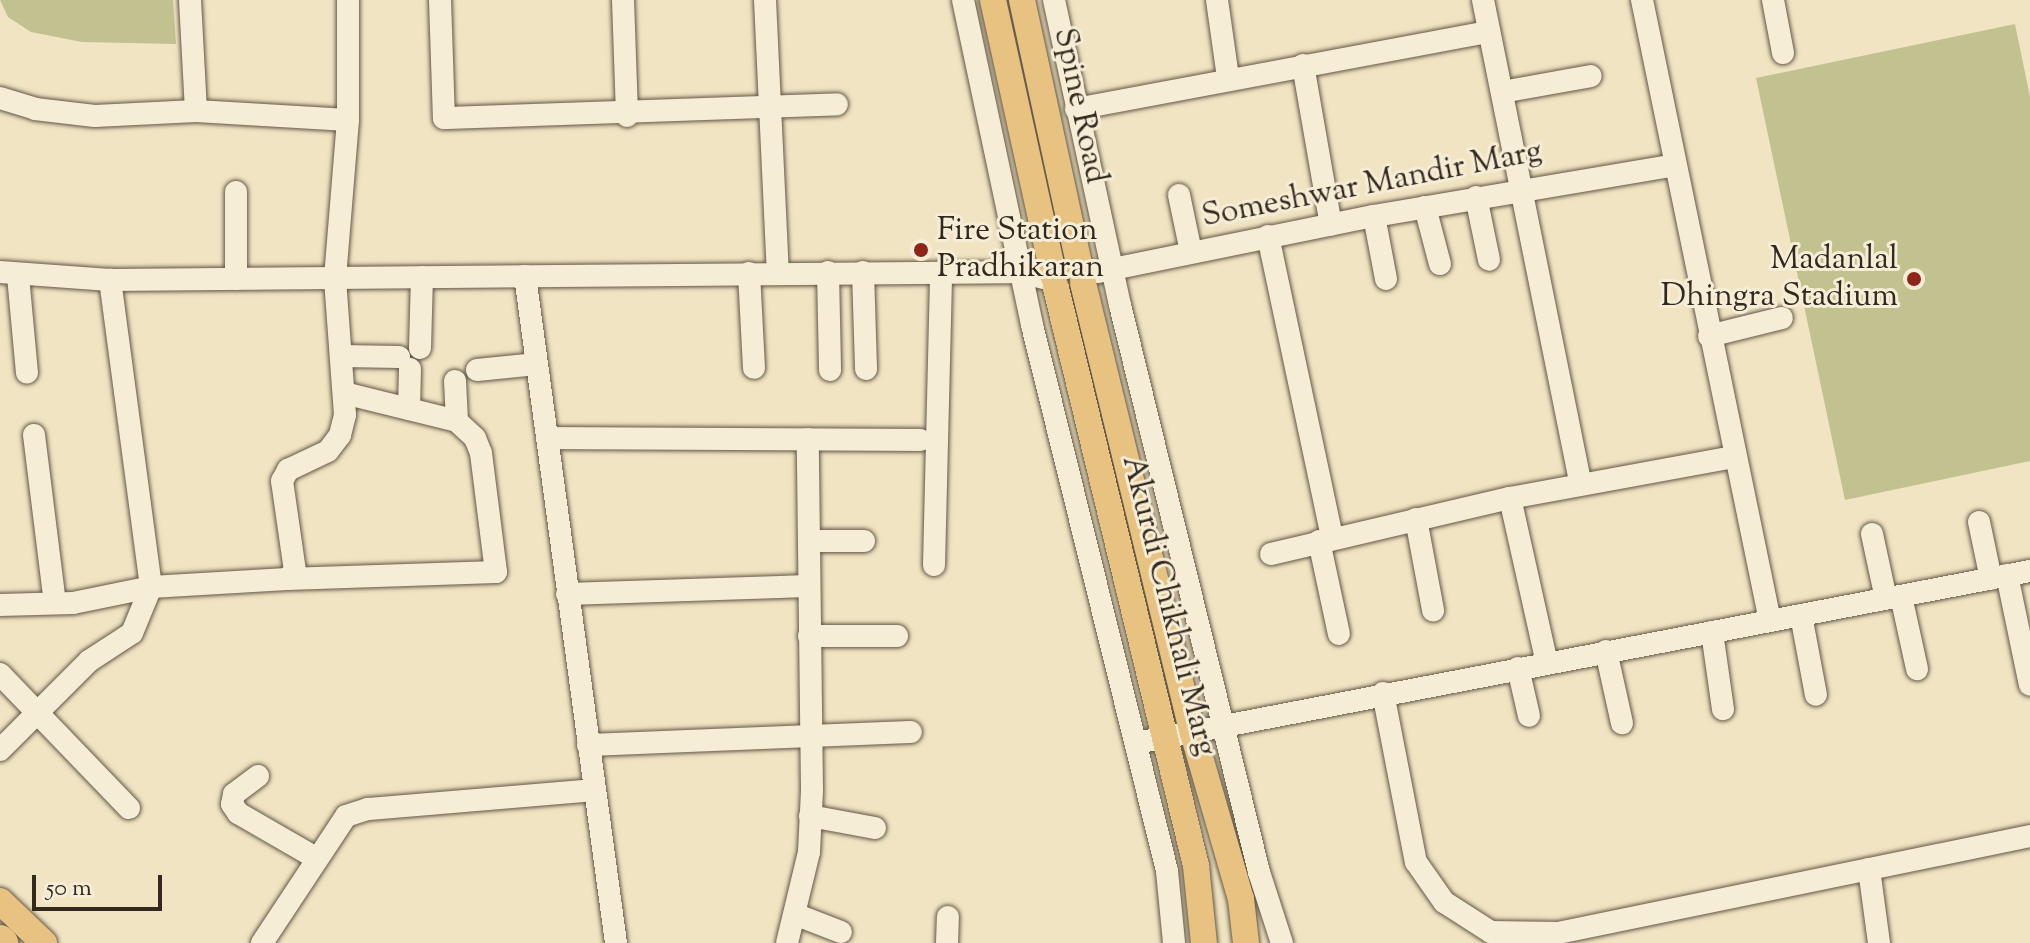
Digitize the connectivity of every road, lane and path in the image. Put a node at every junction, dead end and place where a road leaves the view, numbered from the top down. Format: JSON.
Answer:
{"nodes":[{"id":1,"x":190,"y":0,"type":"edge"},
{"id":2,"x":348,"y":0,"type":"edge"},
{"id":3,"x":440,"y":0,"type":"edge"},
{"id":4,"x":623,"y":0,"type":"edge"},
{"id":5,"x":765,"y":0,"type":"edge"},
{"id":6,"x":963,"y":0,"type":"edge"},
{"id":7,"x":993,"y":0,"type":"edge"},
{"id":8,"x":1022,"y":0,"type":"edge"},
{"id":9,"x":1054,"y":0,"type":"edge"},
{"id":10,"x":1217,"y":0,"type":"edge"},
{"id":11,"x":1483,"y":0,"type":"edge"},
{"id":12,"x":1642,"y":0,"type":"edge"},
{"id":13,"x":1773,"y":0,"type":"edge"},
{"id":14,"x":1489,"y":32,"type":"junction"},
{"id":15,"x":1783,"y":53,"type":"dead end"},
{"id":16,"x":1303,"y":65,"type":"junction"},
{"id":17,"x":1591,"y":76,"type":"dead end"},
{"id":18,"x":1228,"y":77,"type":"junction"},
{"id":19,"x":1502,"y":92,"type":"junction"},
{"id":20,"x":0,"y":98,"type":"edge"},
{"id":21,"x":837,"y":104,"type":"dead end"},
{"id":22,"x":1076,"y":109,"type":"junction"},
{"id":23,"x":769,"y":110,"type":"junction"},
{"id":24,"x":196,"y":111,"type":"junction"},
{"id":25,"x":627,"y":116,"type":"junction"},
{"id":26,"x":348,"y":120,"type":"junction"},
{"id":27,"x":1675,"y":165,"type":"junction"},
{"id":28,"x":1522,"y":189,"type":"junction"},
{"id":29,"x":236,"y":192,"type":"dead end"},
{"id":30,"x":1179,"y":195,"type":"dead end"},
{"id":31,"x":1476,"y":197,"type":"junction"},
{"id":32,"x":1425,"y":207,"type":"junction"},
{"id":33,"x":1374,"y":216,"type":"junction"},
{"id":34,"x":1331,"y":225,"type":"junction"},
{"id":35,"x":1268,"y":236,"type":"junction"},
{"id":36,"x":1191,"y":252,"type":"junction"},
{"id":37,"x":1489,"y":260,"type":"dead end"},
{"id":38,"x":1440,"y":264,"type":"dead end"},
{"id":39,"x":1111,"y":268,"type":"junction"},
{"id":40,"x":778,"y":272,"type":"junction"},
{"id":41,"x":828,"y":272,"type":"junction"},
{"id":42,"x":863,"y":272,"type":"junction"},
{"id":43,"x":941,"y":272,"type":"junction"},
{"id":44,"x":1020,"y":272,"type":"junction"},
{"id":45,"x":749,"y":273,"type":"junction"},
{"id":46,"x":9,"y":274,"type":"edge"},
{"id":47,"x":525,"y":276,"type":"junction"},
{"id":48,"x":422,"y":277,"type":"junction"},
{"id":49,"x":1082,"y":277,"type":"junction"},
{"id":50,"x":335,"y":278,"type":"junction"},
{"id":51,"x":236,"y":279,"type":"junction"},
{"id":52,"x":1386,"y":279,"type":"dead end"},
{"id":53,"x":110,"y":280,"type":"junction"},
{"id":54,"x":1054,"y":281,"type":"junction"},
{"id":55,"x":1782,"y":318,"type":"dead end"},
{"id":56,"x":1709,"y":336,"type":"junction"},
{"id":57,"x":420,"y":348,"type":"dead end"},
{"id":58,"x":341,"y":356,"type":"junction"},
{"id":59,"x":537,"y":364,"type":"junction"},
{"id":60,"x":754,"y":368,"type":"dead end"},
{"id":61,"x":866,"y":369,"type":"dead end"},
{"id":62,"x":477,"y":370,"type":"dead end"},
{"id":63,"x":830,"y":370,"type":"dead end"},
{"id":64,"x":27,"y":373,"type":"dead end"},
{"id":65,"x":455,"y":381,"type":"dead end"},
{"id":66,"x":344,"y":393,"type":"junction"},
{"id":67,"x":409,"y":409,"type":"junction"},
{"id":68,"x":457,"y":421,"type":"junction"},
{"id":69,"x":34,"y":435,"type":"dead end"},
{"id":70,"x":549,"y":438,"type":"junction"},
{"id":71,"x":808,"y":439,"type":"junction"},
{"id":72,"x":920,"y":440,"type":"dead end"},
{"id":73,"x":1734,"y":457,"type":"junction"},
{"id":74,"x":1581,"y":484,"type":"junction"},
{"id":75,"x":1510,"y":498,"type":"junction"},
{"id":76,"x":1416,"y":519,"type":"junction"},
{"id":77,"x":1979,"y":522,"type":"dead end"},
{"id":78,"x":1872,"y":534,"type":"dead end"},
{"id":79,"x":1326,"y":539,"type":"junction"},
{"id":80,"x":809,"y":541,"type":"junction"},
{"id":81,"x":864,"y":541,"type":"dead end"},
{"id":82,"x":1271,"y":554,"type":"dead end"},
{"id":83,"x":934,"y":565,"type":"dead end"},
{"id":84,"x":2030,"y":571,"type":"edge"},
{"id":85,"x":1999,"y":577,"type":"junction"},
{"id":86,"x":287,"y":579,"type":"junction"},
{"id":87,"x":809,"y":586,"type":"junction"},
{"id":88,"x":151,"y":587,"type":"junction"},
{"id":89,"x":567,"y":594,"type":"junction"},
{"id":90,"x":1894,"y":597,"type":"junction"},
{"id":91,"x":55,"y":603,"type":"junction"},
{"id":92,"x":0,"y":605,"type":"edge"},
{"id":93,"x":1433,"y":610,"type":"dead end"},
{"id":94,"x":1801,"y":615,"type":"junction"},
{"id":95,"x":1770,"y":621,"type":"junction"},
{"id":96,"x":1712,"y":632,"type":"junction"},
{"id":97,"x":1339,"y":634,"type":"dead end"},
{"id":98,"x":809,"y":636,"type":"junction"},
{"id":99,"x":897,"y":636,"type":"dead end"},
{"id":100,"x":1606,"y":651,"type":"junction"},
{"id":101,"x":1547,"y":663,"type":"junction"},
{"id":102,"x":1518,"y":668,"type":"junction"},
{"id":103,"x":1917,"y":669,"type":"dead end"},
{"id":104,"x":0,"y":674,"type":"edge"},
{"id":105,"x":2030,"y":685,"type":"edge"},
{"id":106,"x":1383,"y":693,"type":"junction"},
{"id":107,"x":1816,"y":695,"type":"dead end"},
{"id":108,"x":1723,"y":709,"type":"dead end"},
{"id":109,"x":35,"y":715,"type":"junction"},
{"id":110,"x":1529,"y":716,"type":"dead end"},
{"id":111,"x":1622,"y":723,"type":"dead end"},
{"id":112,"x":1224,"y":725,"type":"junction"},
{"id":113,"x":911,"y":732,"type":"dead end"},
{"id":114,"x":1193,"y":733,"type":"junction"},
{"id":115,"x":812,"y":736,"type":"junction"},
{"id":116,"x":1166,"y":737,"type":"junction"},
{"id":117,"x":1136,"y":743,"type":"junction"},
{"id":118,"x":588,"y":745,"type":"junction"},
{"id":119,"x":0,"y":750,"type":"edge"},
{"id":120,"x":258,"y":776,"type":"dead end"},
{"id":121,"x":593,"y":790,"type":"junction"},
{"id":122,"x":129,"y":808,"type":"dead end"},
{"id":123,"x":810,"y":816,"type":"junction"},
{"id":124,"x":875,"y":828,"type":"dead end"},
{"id":125,"x":2030,"y":836,"type":"edge"},
{"id":126,"x":316,"y":858,"type":"junction"},
{"id":127,"x":1869,"y":869,"type":"junction"},
{"id":128,"x":0,"y":901,"type":"edge"},
{"id":129,"x":797,"y":915,"type":"junction"},
{"id":130,"x":948,"y":917,"type":"dead end"},
{"id":131,"x":841,"y":932,"type":"dead end"},
{"id":132,"x":44,"y":943,"type":"edge"},
{"id":133,"x":262,"y":943,"type":"edge"},
{"id":134,"x":616,"y":943,"type":"edge"},
{"id":135,"x":787,"y":943,"type":"edge"},
{"id":136,"x":947,"y":943,"type":"edge"},
{"id":137,"x":1174,"y":943,"type":"edge"},
{"id":138,"x":1204,"y":943,"type":"edge"},
{"id":139,"x":1246,"y":943,"type":"edge"},
{"id":140,"x":1282,"y":943,"type":"edge"},
{"id":141,"x":1879,"y":943,"type":"edge"}],
"edges":[{"from":1,"to":24,"type":"street"},
{"from":2,"to":26,"type":"street"},
{"from":3,"to":25,"type":"street"},
{"from":4,"to":25,"type":"street"},
{"from":5,"to":23,"type":"street"},
{"from":6,"to":44,"type":"street"},
{"from":7,"to":54,"type":"main road","name":"Akurdi Chikhali Marg"},
{"from":8,"to":49,"type":"main road","name":"Spine Road"},
{"from":9,"to":22,"type":"street"},
{"from":10,"to":18,"type":"street"},
{"from":11,"to":14,"type":"street"},
{"from":12,"to":27,"type":"street"},
{"from":13,"to":15,"type":"street"},
{"from":14,"to":16,"type":"street"},
{"from":14,"to":19,"type":"street"},
{"from":16,"to":18,"type":"street"},
{"from":16,"to":34,"type":"street"},
{"from":17,"to":19,"type":"street"},
{"from":18,"to":22,"type":"street"},
{"from":19,"to":28,"type":"street"},
{"from":20,"to":24,"type":"street"},
{"from":21,"to":23,"type":"street"},
{"from":22,"to":39,"type":"street"},
{"from":23,"to":25,"type":"street"},
{"from":23,"to":40,"type":"street"},
{"from":24,"to":26,"type":"street"},
{"from":26,"to":50,"type":"street"},
{"from":27,"to":28,"type":"street","name":"Someshwar Mandir Marg"},
{"from":27,"to":56,"type":"street"},
{"from":28,"to":31,"type":"street","name":"Someshwar Mandir Marg"},
{"from":28,"to":74,"type":"street"},
{"from":29,"to":51,"type":"street"},
{"from":30,"to":36,"type":"street"},
{"from":31,"to":32,"type":"street","name":"Someshwar Mandir Marg"},
{"from":31,"to":37,"type":"street"},
{"from":32,"to":33,"type":"street","name":"Someshwar Mandir Marg"},
{"from":32,"to":38,"type":"street"},
{"from":33,"to":34,"type":"street","name":"Someshwar Mandir Marg"},
{"from":33,"to":52,"type":"street"},
{"from":34,"to":35,"type":"street","name":"Someshwar Mandir Marg"},
{"from":35,"to":36,"type":"street","name":"Someshwar Mandir Marg"},
{"from":35,"to":79,"type":"street"},
{"from":36,"to":39,"type":"street","name":"Someshwar Mandir Marg"},
{"from":39,"to":49,"type":"street","name":"Someshwar Mandir Marg"},
{"from":39,"to":112,"type":"street"},
{"from":40,"to":41,"type":"street"},
{"from":40,"to":45,"type":"street"},
{"from":41,"to":42,"type":"street"},
{"from":41,"to":63,"type":"street"},
{"from":42,"to":43,"type":"street"},
{"from":42,"to":61,"type":"street"},
{"from":43,"to":44,"type":"street"},
{"from":43,"to":83,"type":"street"},
{"from":44,"to":54,"type":"street"},
{"from":44,"to":117,"type":"street"},
{"from":45,"to":47,"type":"street"},
{"from":45,"to":60,"type":"street"},
{"from":46,"to":53,"type":"street"},
{"from":46,"to":64,"type":"street"},
{"from":47,"to":48,"type":"street"},
{"from":47,"to":59,"type":"street"},
{"from":48,"to":50,"type":"street"},
{"from":48,"to":57,"type":"street"},
{"from":49,"to":54,"type":"main road"},
{"from":49,"to":114,"type":"main road","name":"Akurdi Chikhali Marg"},
{"from":50,"to":51,"type":"street"},
{"from":50,"to":58,"type":"street"},
{"from":51,"to":53,"type":"street"},
{"from":53,"to":88,"type":"street"},
{"from":54,"to":116,"type":"main road","name":"Akurdi Chikhali Marg"},
{"from":55,"to":56,"type":"street"},
{"from":56,"to":73,"type":"street"},
{"from":58,"to":66,"type":"street"},
{"from":58,"to":67,"type":"street"},
{"from":59,"to":62,"type":"street"},
{"from":59,"to":70,"type":"street"},
{"from":65,"to":68,"type":"street"},
{"from":66,"to":67,"type":"street"},
{"from":66,"to":86,"type":"street"},
{"from":67,"to":68,"type":"street"},
{"from":68,"to":86,"type":"street"},
{"from":69,"to":91,"type":"street"},
{"from":70,"to":71,"type":"street"},
{"from":70,"to":89,"type":"street"},
{"from":71,"to":72,"type":"street"},
{"from":71,"to":80,"type":"street"},
{"from":73,"to":74,"type":"street"},
{"from":73,"to":95,"type":"street"},
{"from":74,"to":75,"type":"street"},
{"from":75,"to":76,"type":"street"},
{"from":75,"to":101,"type":"street"},
{"from":76,"to":79,"type":"street"},
{"from":76,"to":93,"type":"street"},
{"from":77,"to":85,"type":"street"},
{"from":78,"to":90,"type":"street"},
{"from":79,"to":82,"type":"street"},
{"from":79,"to":97,"type":"street"},
{"from":80,"to":81,"type":"street"},
{"from":80,"to":87,"type":"street"},
{"from":84,"to":85,"type":"street"},
{"from":85,"to":90,"type":"street"},
{"from":85,"to":105,"type":"street"},
{"from":86,"to":88,"type":"street"},
{"from":87,"to":89,"type":"street"},
{"from":87,"to":98,"type":"street"},
{"from":88,"to":91,"type":"street"},
{"from":88,"to":109,"type":"street"},
{"from":89,"to":118,"type":"street"},
{"from":90,"to":94,"type":"street"},
{"from":90,"to":103,"type":"street"},
{"from":91,"to":92,"type":"street"},
{"from":94,"to":95,"type":"street"},
{"from":94,"to":107,"type":"street"},
{"from":95,"to":96,"type":"street"},
{"from":96,"to":100,"type":"street"},
{"from":96,"to":108,"type":"street"},
{"from":98,"to":99,"type":"street"},
{"from":98,"to":115,"type":"street"},
{"from":100,"to":101,"type":"street"},
{"from":100,"to":111,"type":"street"},
{"from":101,"to":102,"type":"street"},
{"from":102,"to":106,"type":"street"},
{"from":102,"to":110,"type":"street"},
{"from":104,"to":109,"type":"street"},
{"from":106,"to":112,"type":"street"},
{"from":106,"to":127,"type":"street"},
{"from":109,"to":119,"type":"street"},
{"from":109,"to":122,"type":"street"},
{"from":112,"to":114,"type":"street"},
{"from":112,"to":140,"type":"street"},
{"from":113,"to":115,"type":"street"},
{"from":114,"to":116,"type":"street"},
{"from":114,"to":139,"type":"main road","name":"Akurdi Chikhali Marg"},
{"from":115,"to":118,"type":"street"},
{"from":115,"to":123,"type":"street"},
{"from":116,"to":117,"type":"street"},
{"from":116,"to":138,"type":"main road","name":"Akurdi Chikhali Marg"},
{"from":117,"to":137,"type":"street"},
{"from":118,"to":121,"type":"street"},
{"from":120,"to":126,"type":"street"},
{"from":121,"to":126,"type":"street"},
{"from":121,"to":134,"type":"street"},
{"from":123,"to":124,"type":"street"},
{"from":123,"to":129,"type":"street"},
{"from":125,"to":127,"type":"street"},
{"from":126,"to":133,"type":"street"},
{"from":127,"to":141,"type":"street"},
{"from":128,"to":132,"type":"main road"},
{"from":129,"to":131,"type":"street"},
{"from":129,"to":135,"type":"street"},
{"from":130,"to":136,"type":"street"}]}
